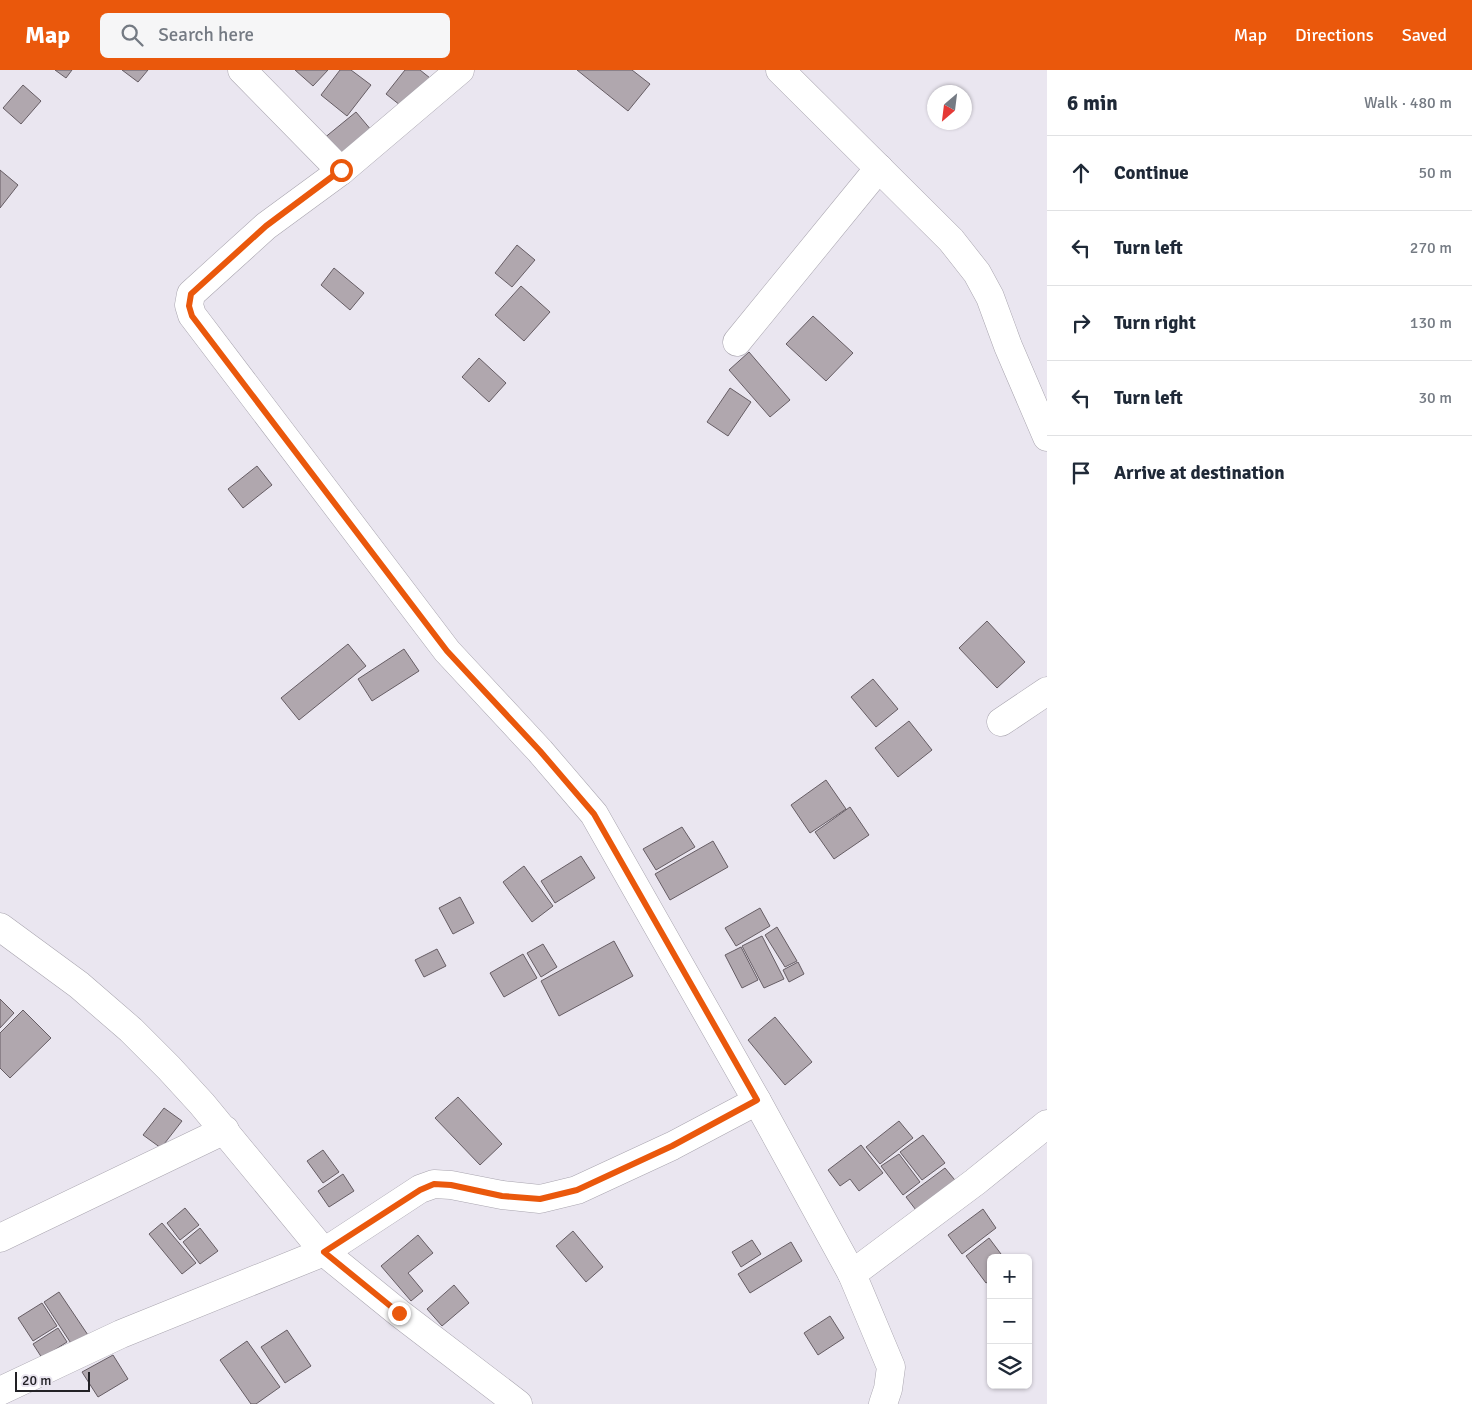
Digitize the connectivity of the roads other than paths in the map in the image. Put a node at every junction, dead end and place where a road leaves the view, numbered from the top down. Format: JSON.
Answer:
{"nodes":[{"id":1,"x":242,"y":70,"type":"edge"},
{"id":2,"x":460,"y":70,"type":"edge"},
{"id":3,"x":780,"y":70,"type":"edge"},
{"id":4,"x":879,"y":168,"type":"junction"},
{"id":5,"x":341,"y":170,"type":"junction"},
{"id":6,"x":737,"y":342,"type":"dead end"},
{"id":7,"x":1047,"y":437,"type":"edge"},
{"id":8,"x":1047,"y":691,"type":"edge"},
{"id":9,"x":1001,"y":722,"type":"dead end"},
{"id":10,"x":0,"y":926,"type":"edge"},
{"id":11,"x":757,"y":1100,"type":"junction"},
{"id":12,"x":1047,"y":1124,"type":"edge"},
{"id":13,"x":225,"y":1130,"type":"junction"},
{"id":14,"x":0,"y":1238,"type":"edge"},
{"id":15,"x":324,"y":1252,"type":"junction"},
{"id":16,"x":852,"y":1274,"type":"junction"},
{"id":17,"x":0,"y":1391,"type":"edge"},
{"id":18,"x":518,"y":1404,"type":"edge"},
{"id":19,"x":882,"y":1404,"type":"edge"}],
"edges":[{"from":1,"to":5,"type":"street"},
{"from":2,"to":5,"type":"street"},
{"from":3,"to":4,"type":"street"},
{"from":4,"to":6,"type":"street"},
{"from":4,"to":7,"type":"street"},
{"from":5,"to":11,"type":"street"},
{"from":8,"to":9,"type":"street"},
{"from":10,"to":13,"type":"street"},
{"from":11,"to":15,"type":"street"},
{"from":11,"to":16,"type":"street"},
{"from":12,"to":16,"type":"street"},
{"from":13,"to":14,"type":"street"},
{"from":13,"to":15,"type":"street"},
{"from":15,"to":17,"type":"street"},
{"from":15,"to":18,"type":"street"},
{"from":16,"to":19,"type":"street"}]}
